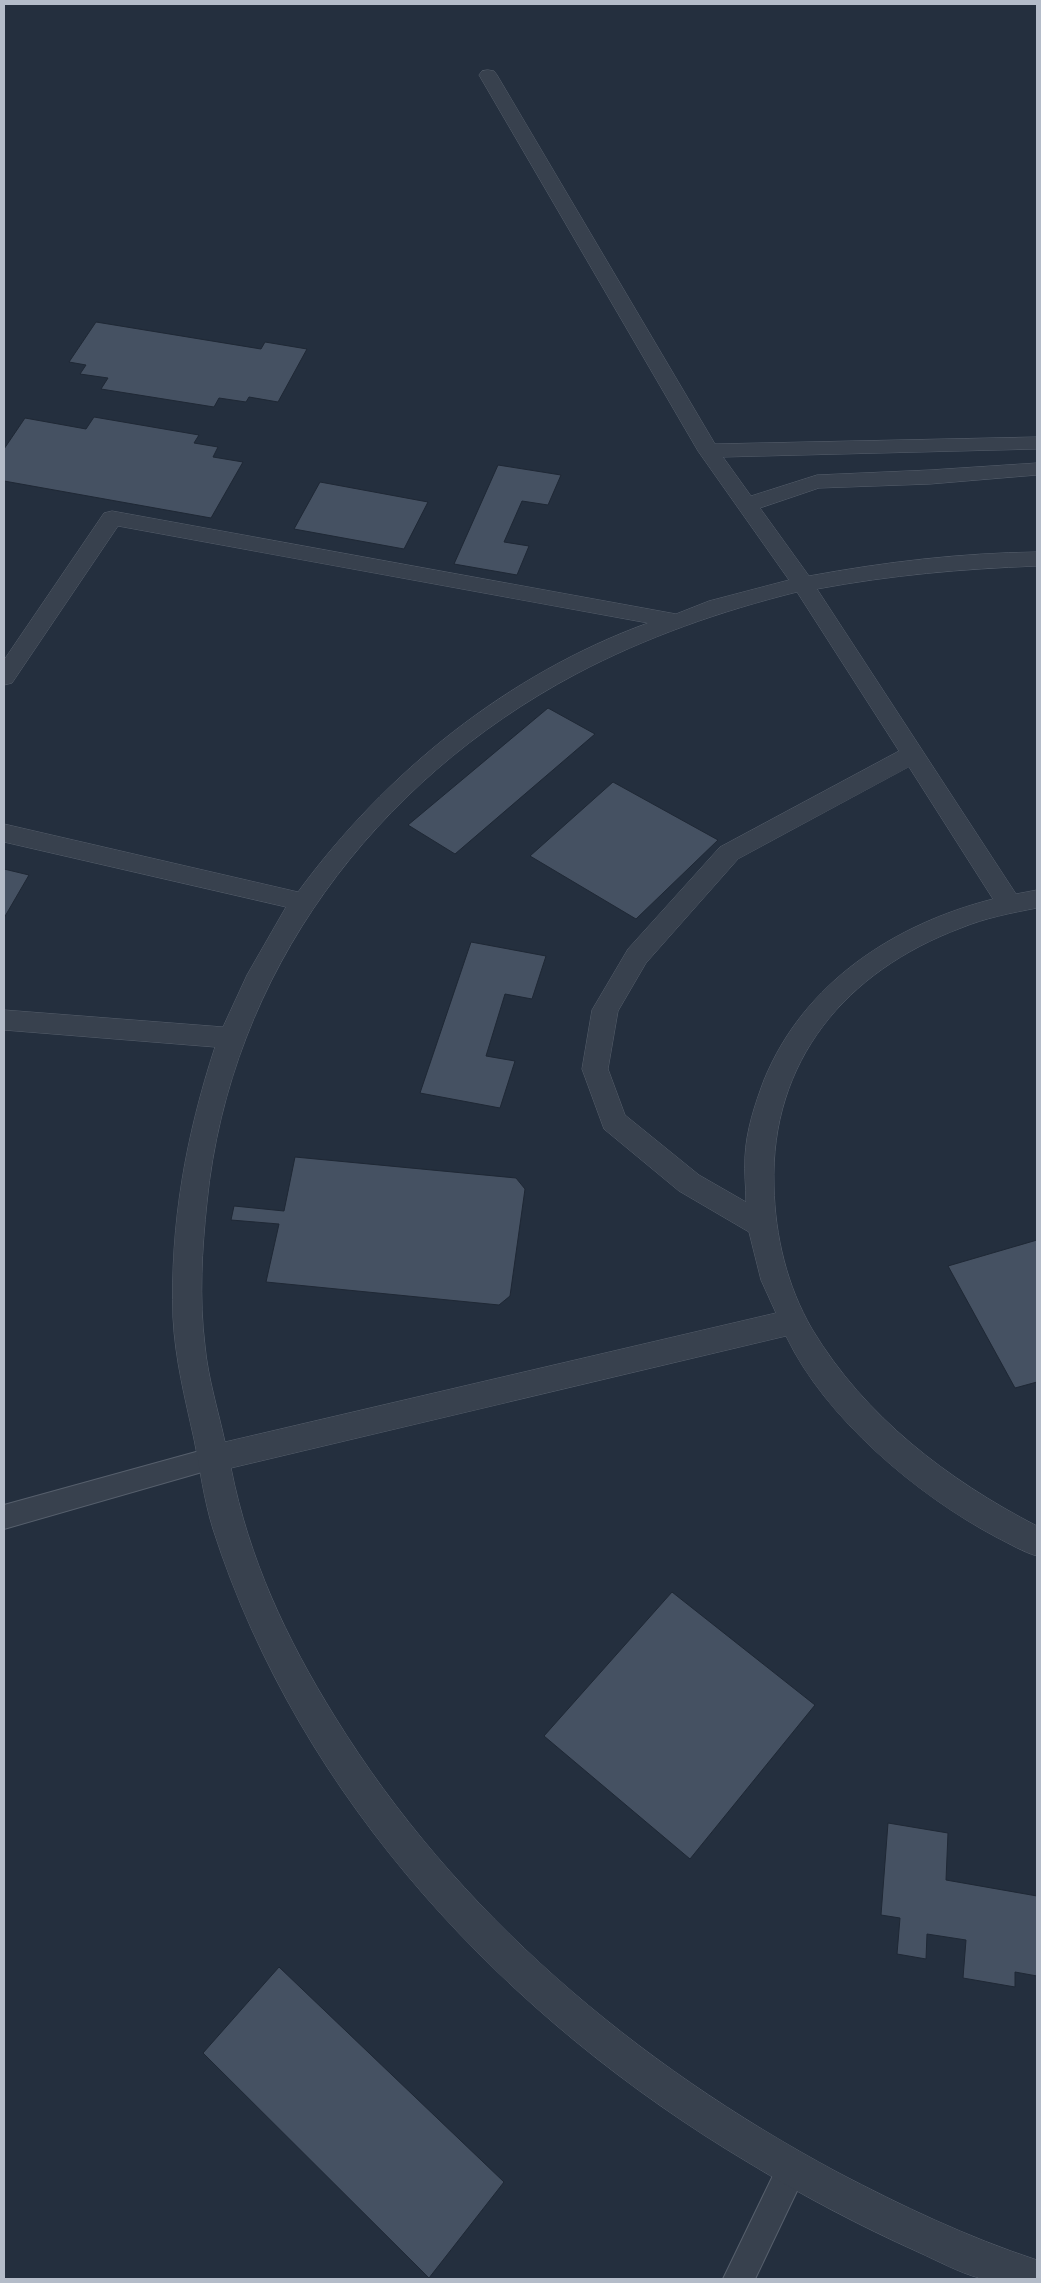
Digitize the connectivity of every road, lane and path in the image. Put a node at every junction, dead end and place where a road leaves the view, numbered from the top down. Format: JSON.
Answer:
{"nodes":[{"id":1,"x":488,"y":75,"type":"dead end"},
{"id":2,"x":1037,"y":443,"type":"edge"},
{"id":3,"x":708,"y":451,"type":"junction"},
{"id":4,"x":1037,"y":469,"type":"edge"},
{"id":5,"x":746,"y":505,"type":"junction"},
{"id":6,"x":1037,"y":559,"type":"edge"},
{"id":7,"x":803,"y":584,"type":"junction"},
{"id":8,"x":676,"y":621,"type":"junction"},
{"id":9,"x":4,"y":678,"type":"edge"},
{"id":10,"x":913,"y":754,"type":"junction"},
{"id":11,"x":4,"y":833,"type":"edge"},
{"id":12,"x":1037,"y":899,"type":"edge"},
{"id":13,"x":303,"y":902,"type":"junction"},
{"id":14,"x":1009,"y":903,"type":"junction"},
{"id":15,"x":4,"y":1020,"type":"edge"},
{"id":16,"x":231,"y":1038,"type":"junction"},
{"id":17,"x":761,"y":1226,"type":"junction"},
{"id":18,"x":793,"y":1322,"type":"junction"},
{"id":19,"x":214,"y":1458,"type":"junction"},
{"id":20,"x":4,"y":1517,"type":"edge"},
{"id":21,"x":1037,"y":1542,"type":"edge"},
{"id":22,"x":792,"y":2170,"type":"junction"},
{"id":23,"x":739,"y":2279,"type":"edge"},
{"id":24,"x":1037,"y":2279,"type":"edge"}],
"edges":[{"from":1,"to":3,"type":"street"},
{"from":2,"to":3,"type":"street"},
{"from":3,"to":5,"type":"street"},
{"from":4,"to":5,"type":"street"},
{"from":5,"to":7,"type":"street"},
{"from":6,"to":7,"type":"street"},
{"from":7,"to":8,"type":"street"},
{"from":7,"to":10,"type":"street"},
{"from":8,"to":9,"type":"street"},
{"from":8,"to":13,"type":"street"},
{"from":10,"to":14,"type":"street"},
{"from":10,"to":17,"type":"street"},
{"from":11,"to":13,"type":"street"},
{"from":12,"to":14,"type":"street"},
{"from":13,"to":16,"type":"street"},
{"from":14,"to":17,"type":"street"},
{"from":15,"to":16,"type":"street"},
{"from":16,"to":19,"type":"street"},
{"from":17,"to":18,"type":"street"},
{"from":18,"to":19,"type":"street"},
{"from":18,"to":21,"type":"street"},
{"from":19,"to":20,"type":"lane"},
{"from":19,"to":22,"type":"street"},
{"from":22,"to":23,"type":"lane"},
{"from":22,"to":24,"type":"street"}]}
